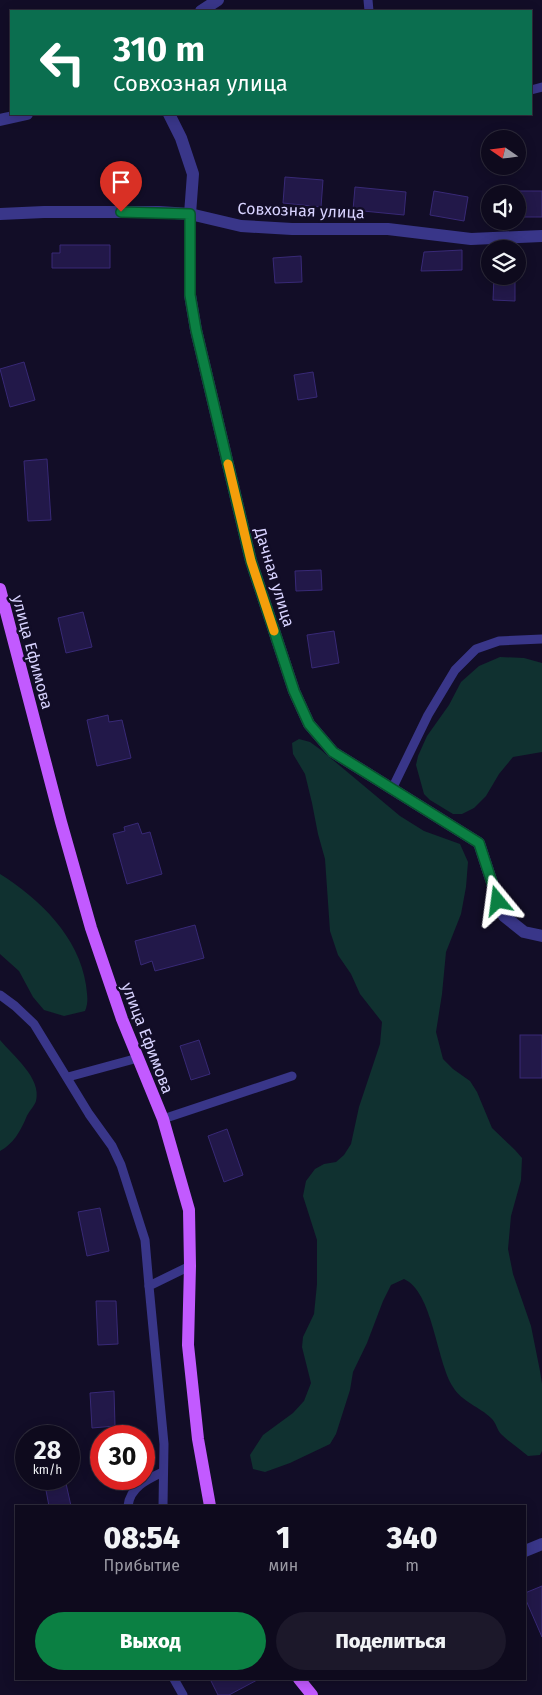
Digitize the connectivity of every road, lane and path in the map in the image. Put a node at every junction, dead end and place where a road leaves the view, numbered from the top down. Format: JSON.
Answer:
{"nodes":[{"id":1,"x":218,"y":0,"type":"edge"},
{"id":2,"x":203,"y":10,"type":"edge"},
{"id":3,"x":22,"y":115,"type":"edge"},
{"id":4,"x":170,"y":115,"type":"edge"},
{"id":5,"x":0,"y":120,"type":"edge"},
{"id":6,"x":0,"y":214,"type":"edge"},
{"id":7,"x":190,"y":214,"type":"junction"},
{"id":8,"x":542,"y":236,"type":"edge"},
{"id":9,"x":0,"y":589,"type":"edge"},
{"id":10,"x":542,"y":639,"type":"edge"},
{"id":11,"x":392,"y":789,"type":"junction"},
{"id":12,"x":542,"y":936,"type":"edge"},
{"id":13,"x":0,"y":995,"type":"edge"},
{"id":14,"x":138,"y":1058,"type":"junction"},
{"id":15,"x":292,"y":1076,"type":"dead end"},
{"id":16,"x":68,"y":1078,"type":"junction"},
{"id":17,"x":163,"y":1119,"type":"junction"},
{"id":18,"x":190,"y":1266,"type":"junction"},
{"id":19,"x":149,"y":1286,"type":"junction"},
{"id":20,"x":163,"y":1472,"type":"junction"},
{"id":21,"x":128,"y":1505,"type":"edge"},
{"id":22,"x":163,"y":1505,"type":"edge"},
{"id":23,"x":210,"y":1505,"type":"edge"},
{"id":24,"x":542,"y":1544,"type":"edge"},
{"id":25,"x":526,"y":1551,"type":"edge"},
{"id":26,"x":174,"y":1680,"type":"edge"},
{"id":27,"x":300,"y":1680,"type":"edge"},
{"id":28,"x":182,"y":1695,"type":"edge"},
{"id":29,"x":312,"y":1695,"type":"edge"}],
"edges":[{"from":1,"to":2,"type":"street"},
{"from":3,"to":5,"type":"street"},
{"from":4,"to":7,"type":"street","name":"Дачная улица"},
{"from":6,"to":7,"type":"street","name":"Совхозная улица"},
{"from":7,"to":8,"type":"street","name":"Совхозная улица"},
{"from":7,"to":11,"type":"street","name":"Дачная улица"},
{"from":9,"to":14,"type":"main road","name":"улица Ефимова"},
{"from":10,"to":11,"type":"lane"},
{"from":11,"to":12,"type":"street","name":"Дачная улица"},
{"from":13,"to":16,"type":"lane"},
{"from":14,"to":16,"type":"lane"},
{"from":14,"to":17,"type":"main road","name":"улица Ефимова"},
{"from":15,"to":17,"type":"lane"},
{"from":16,"to":19,"type":"lane"},
{"from":17,"to":18,"type":"main road","name":"улица Ефимова"},
{"from":18,"to":19,"type":"lane"},
{"from":18,"to":23,"type":"main road","name":"улица Ефимова"},
{"from":19,"to":20,"type":"lane"},
{"from":20,"to":21,"type":"lane"},
{"from":20,"to":22,"type":"lane"},
{"from":24,"to":25,"type":"street"},
{"from":26,"to":28,"type":"lane"},
{"from":27,"to":29,"type":"main road"}]}
